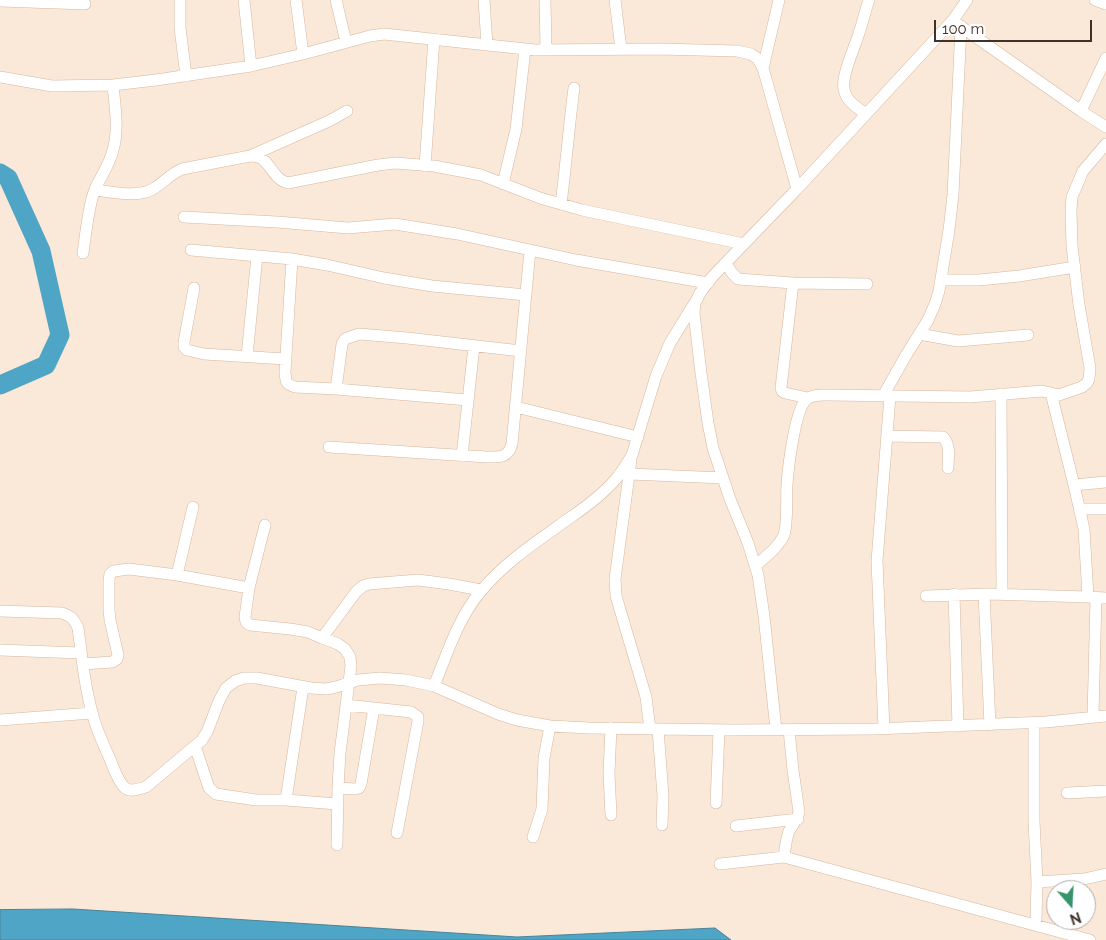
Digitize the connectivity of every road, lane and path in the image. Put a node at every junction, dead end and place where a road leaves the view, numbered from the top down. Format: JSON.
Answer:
{"nodes":[{"id":1,"x":180,"y":0,"type":"edge"},
{"id":2,"x":244,"y":0,"type":"edge"},
{"id":3,"x":296,"y":0,"type":"edge"},
{"id":4,"x":336,"y":0,"type":"edge"},
{"id":5,"x":484,"y":0,"type":"edge"},
{"id":6,"x":545,"y":0,"type":"edge"},
{"id":7,"x":615,"y":0,"type":"edge"},
{"id":8,"x":779,"y":0,"type":"edge"},
{"id":9,"x":868,"y":0,"type":"edge"},
{"id":10,"x":966,"y":0,"type":"edge"},
{"id":11,"x":1095,"y":0,"type":"edge"},
{"id":12,"x":0,"y":1,"type":"edge"},
{"id":13,"x":85,"y":4,"type":"dead end"},
{"id":14,"x":1106,"y":4,"type":"edge"},
{"id":15,"x":957,"y":23,"type":"junction"},
{"id":16,"x":434,"y":39,"type":"junction"},
{"id":17,"x":346,"y":42,"type":"junction"},
{"id":18,"x":487,"y":45,"type":"junction"},
{"id":19,"x":525,"y":49,"type":"junction"},
{"id":20,"x":546,"y":50,"type":"junction"},
{"id":21,"x":621,"y":50,"type":"junction"},
{"id":22,"x":303,"y":54,"type":"junction"},
{"id":23,"x":1106,"y":58,"type":"edge"},
{"id":24,"x":251,"y":66,"type":"junction"},
{"id":25,"x":763,"y":68,"type":"junction"},
{"id":26,"x":186,"y":76,"type":"junction"},
{"id":27,"x":0,"y":77,"type":"edge"},
{"id":28,"x":113,"y":85,"type":"junction"},
{"id":29,"x":574,"y":88,"type":"dead end"},
{"id":30,"x":347,"y":111,"type":"dead end"},
{"id":31,"x":1080,"y":111,"type":"junction"},
{"id":32,"x":866,"y":114,"type":"junction"},
{"id":33,"x":1106,"y":127,"type":"edge"},
{"id":34,"x":1106,"y":144,"type":"edge"},
{"id":35,"x":250,"y":156,"type":"junction"},
{"id":36,"x":425,"y":166,"type":"junction"},
{"id":37,"x":503,"y":184,"type":"junction"},
{"id":38,"x":797,"y":189,"type":"junction"},
{"id":39,"x":95,"y":190,"type":"junction"},
{"id":40,"x":561,"y":204,"type":"junction"},
{"id":41,"x":184,"y":217,"type":"dead end"},
{"id":42,"x":744,"y":244,"type":"junction"},
{"id":43,"x":191,"y":250,"type":"dead end"},
{"id":44,"x":530,"y":250,"type":"junction"},
{"id":45,"x":82,"y":253,"type":"dead end"},
{"id":46,"x":257,"y":256,"type":"junction"},
{"id":47,"x":292,"y":259,"type":"junction"},
{"id":48,"x":726,"y":263,"type":"junction"},
{"id":49,"x":1075,"y":267,"type":"junction"},
{"id":50,"x":940,"y":280,"type":"junction"},
{"id":51,"x":708,"y":283,"type":"junction"},
{"id":52,"x":793,"y":283,"type":"junction"},
{"id":53,"x":867,"y":284,"type":"dead end"},
{"id":54,"x":194,"y":288,"type":"dead end"},
{"id":55,"x":526,"y":295,"type":"junction"},
{"id":56,"x":695,"y":303,"type":"junction"},
{"id":57,"x":919,"y":334,"type":"junction"},
{"id":58,"x":1028,"y":335,"type":"dead end"},
{"id":59,"x":474,"y":346,"type":"junction"},
{"id":60,"x":521,"y":351,"type":"junction"},
{"id":61,"x":247,"y":356,"type":"junction"},
{"id":62,"x":286,"y":359,"type":"junction"},
{"id":63,"x":336,"y":389,"type":"junction"},
{"id":64,"x":1051,"y":393,"type":"junction"},
{"id":65,"x":1001,"y":394,"type":"junction"},
{"id":66,"x":887,"y":396,"type":"junction"},
{"id":67,"x":808,"y":398,"type":"junction"},
{"id":68,"x":468,"y":400,"type":"junction"},
{"id":69,"x":516,"y":407,"type":"junction"},
{"id":70,"x":887,"y":436,"type":"junction"},
{"id":71,"x":638,"y":437,"type":"junction"},
{"id":72,"x":329,"y":447,"type":"dead end"},
{"id":73,"x":632,"y":455,"type":"junction"},
{"id":74,"x":462,"y":456,"type":"junction"},
{"id":75,"x":948,"y":468,"type":"dead end"},
{"id":76,"x":630,"y":474,"type":"junction"},
{"id":77,"x":724,"y":478,"type":"junction"},
{"id":78,"x":1106,"y":482,"type":"edge"},
{"id":79,"x":1074,"y":486,"type":"junction"},
{"id":80,"x":193,"y":507,"type":"dead end"},
{"id":81,"x":1080,"y":509,"type":"junction"},
{"id":82,"x":1106,"y":509,"type":"edge"},
{"id":83,"x":265,"y":525,"type":"dead end"},
{"id":84,"x":755,"y":566,"type":"junction"},
{"id":85,"x":177,"y":575,"type":"junction"},
{"id":86,"x":249,"y":588,"type":"junction"},
{"id":87,"x":481,"y":590,"type":"junction"},
{"id":88,"x":954,"y":594,"type":"junction"},
{"id":89,"x":984,"y":594,"type":"junction"},
{"id":90,"x":1002,"y":594,"type":"junction"},
{"id":91,"x":926,"y":596,"type":"dead end"},
{"id":92,"x":1097,"y":597,"type":"edge"},
{"id":93,"x":0,"y":611,"type":"edge"},
{"id":94,"x":322,"y":638,"type":"junction"},
{"id":95,"x":0,"y":650,"type":"edge"},
{"id":96,"x":82,"y":659,"type":"junction"},
{"id":97,"x":349,"y":683,"type":"junction"},
{"id":98,"x":434,"y":686,"type":"junction"},
{"id":99,"x":303,"y":687,"type":"junction"},
{"id":100,"x":346,"y":705,"type":"junction"},
{"id":101,"x":374,"y":708,"type":"junction"},
{"id":102,"x":92,"y":713,"type":"junction"},
{"id":103,"x":1106,"y":716,"type":"edge"},
{"id":104,"x":1093,"y":717,"type":"junction"},
{"id":105,"x":0,"y":720,"type":"edge"},
{"id":106,"x":1034,"y":723,"type":"junction"},
{"id":107,"x":990,"y":725,"type":"junction"},
{"id":108,"x":550,"y":726,"type":"junction"},
{"id":109,"x":958,"y":726,"type":"junction"},
{"id":110,"x":611,"y":728,"type":"junction"},
{"id":111,"x":654,"y":729,"type":"junction"},
{"id":112,"x":884,"y":729,"type":"junction"},
{"id":113,"x":719,"y":730,"type":"junction"},
{"id":114,"x":776,"y":730,"type":"junction"},
{"id":115,"x":789,"y":730,"type":"junction"},
{"id":116,"x":195,"y":746,"type":"junction"},
{"id":117,"x":338,"y":788,"type":"junction"},
{"id":118,"x":1106,"y":791,"type":"edge"},
{"id":119,"x":1067,"y":793,"type":"dead end"},
{"id":120,"x":286,"y":800,"type":"junction"},
{"id":121,"x":716,"y":803,"type":"dead end"},
{"id":122,"x":337,"y":804,"type":"junction"},
{"id":123,"x":611,"y":814,"type":"dead end"},
{"id":124,"x":798,"y":819,"type":"junction"},
{"id":125,"x":662,"y":825,"type":"dead end"},
{"id":126,"x":736,"y":826,"type":"dead end"},
{"id":127,"x":398,"y":833,"type":"dead end"},
{"id":128,"x":533,"y":837,"type":"dead end"},
{"id":129,"x":337,"y":845,"type":"dead end"},
{"id":130,"x":784,"y":857,"type":"junction"},
{"id":131,"x":720,"y":864,"type":"dead end"},
{"id":132,"x":1106,"y":874,"type":"edge"},
{"id":133,"x":1036,"y":882,"type":"junction"},
{"id":134,"x":1036,"y":919,"type":"dead end"},
{"id":135,"x":1090,"y":940,"type":"edge"}],
"edges":[{"from":1,"to":26,"type":"street"},
{"from":2,"to":24,"type":"street"},
{"from":3,"to":22,"type":"street"},
{"from":4,"to":17,"type":"street"},
{"from":5,"to":18,"type":"street"},
{"from":6,"to":20,"type":"street"},
{"from":7,"to":21,"type":"street"},
{"from":8,"to":25,"type":"street"},
{"from":9,"to":32,"type":"street"},
{"from":10,"to":15,"type":"street"},
{"from":11,"to":14,"type":"street"},
{"from":12,"to":13,"type":"street"},
{"from":15,"to":31,"type":"street"},
{"from":15,"to":32,"type":"street"},
{"from":15,"to":50,"type":"street"},
{"from":16,"to":17,"type":"street"},
{"from":16,"to":18,"type":"street"},
{"from":16,"to":36,"type":"street"},
{"from":17,"to":22,"type":"street"},
{"from":18,"to":19,"type":"street"},
{"from":19,"to":20,"type":"street"},
{"from":19,"to":37,"type":"street"},
{"from":20,"to":21,"type":"street"},
{"from":21,"to":25,"type":"street"},
{"from":22,"to":24,"type":"street"},
{"from":23,"to":31,"type":"street"},
{"from":24,"to":26,"type":"street"},
{"from":25,"to":38,"type":"street"},
{"from":26,"to":28,"type":"street"},
{"from":27,"to":28,"type":"street"},
{"from":28,"to":39,"type":"street"},
{"from":29,"to":40,"type":"street"},
{"from":30,"to":35,"type":"street"},
{"from":31,"to":33,"type":"street"},
{"from":32,"to":38,"type":"street"},
{"from":34,"to":49,"type":"street"},
{"from":35,"to":36,"type":"street"},
{"from":35,"to":39,"type":"street"},
{"from":36,"to":37,"type":"street"},
{"from":37,"to":40,"type":"street"},
{"from":38,"to":42,"type":"street"},
{"from":39,"to":45,"type":"street"},
{"from":40,"to":42,"type":"street"},
{"from":41,"to":44,"type":"street"},
{"from":42,"to":48,"type":"street"},
{"from":43,"to":46,"type":"street"},
{"from":44,"to":51,"type":"street"},
{"from":44,"to":55,"type":"street"},
{"from":46,"to":47,"type":"street"},
{"from":46,"to":61,"type":"street"},
{"from":47,"to":55,"type":"street"},
{"from":47,"to":62,"type":"street"},
{"from":48,"to":51,"type":"street"},
{"from":48,"to":52,"type":"street"},
{"from":49,"to":50,"type":"street"},
{"from":49,"to":64,"type":"street"},
{"from":50,"to":57,"type":"street"},
{"from":51,"to":56,"type":"street"},
{"from":52,"to":53,"type":"street"},
{"from":52,"to":67,"type":"street"},
{"from":54,"to":61,"type":"street"},
{"from":55,"to":60,"type":"street"},
{"from":56,"to":71,"type":"street"},
{"from":56,"to":77,"type":"street"},
{"from":57,"to":58,"type":"street"},
{"from":57,"to":66,"type":"street"},
{"from":59,"to":60,"type":"street"},
{"from":59,"to":63,"type":"street"},
{"from":59,"to":68,"type":"street"},
{"from":60,"to":69,"type":"street"},
{"from":61,"to":62,"type":"street"},
{"from":62,"to":63,"type":"street"},
{"from":63,"to":68,"type":"street"},
{"from":64,"to":65,"type":"street"},
{"from":64,"to":79,"type":"street"},
{"from":65,"to":66,"type":"street"},
{"from":65,"to":90,"type":"street"},
{"from":66,"to":67,"type":"street"},
{"from":66,"to":70,"type":"street"},
{"from":67,"to":84,"type":"street"},
{"from":68,"to":74,"type":"street"},
{"from":69,"to":71,"type":"street"},
{"from":69,"to":74,"type":"street"},
{"from":70,"to":75,"type":"street"},
{"from":70,"to":112,"type":"street"},
{"from":71,"to":73,"type":"street"},
{"from":72,"to":74,"type":"street"},
{"from":73,"to":76,"type":"street"},
{"from":73,"to":87,"type":"street"},
{"from":76,"to":77,"type":"street"},
{"from":76,"to":111,"type":"street"},
{"from":77,"to":84,"type":"street"},
{"from":78,"to":79,"type":"street"},
{"from":79,"to":81,"type":"street"},
{"from":80,"to":85,"type":"street"},
{"from":81,"to":82,"type":"street"},
{"from":81,"to":92,"type":"street"},
{"from":83,"to":86,"type":"street"},
{"from":84,"to":114,"type":"street"},
{"from":85,"to":86,"type":"street"},
{"from":85,"to":96,"type":"street"},
{"from":86,"to":94,"type":"street"},
{"from":87,"to":94,"type":"street"},
{"from":87,"to":98,"type":"street"},
{"from":88,"to":89,"type":"street"},
{"from":88,"to":91,"type":"street"},
{"from":88,"to":109,"type":"street"},
{"from":89,"to":90,"type":"street"},
{"from":89,"to":107,"type":"street"},
{"from":90,"to":92,"type":"street"},
{"from":92,"to":104,"type":"street"},
{"from":93,"to":96,"type":"street"},
{"from":94,"to":97,"type":"street"},
{"from":95,"to":96,"type":"street"},
{"from":96,"to":102,"type":"street"},
{"from":97,"to":98,"type":"street"},
{"from":97,"to":99,"type":"street"},
{"from":97,"to":100,"type":"street"},
{"from":98,"to":108,"type":"street"},
{"from":99,"to":116,"type":"street"},
{"from":99,"to":120,"type":"street"},
{"from":100,"to":101,"type":"street"},
{"from":100,"to":117,"type":"street"},
{"from":101,"to":117,"type":"street"},
{"from":101,"to":127,"type":"street"},
{"from":102,"to":105,"type":"street"},
{"from":102,"to":116,"type":"street"},
{"from":103,"to":104,"type":"street"},
{"from":104,"to":106,"type":"street"},
{"from":106,"to":107,"type":"street"},
{"from":106,"to":133,"type":"street"},
{"from":107,"to":109,"type":"street"},
{"from":108,"to":110,"type":"street"},
{"from":108,"to":128,"type":"street"},
{"from":109,"to":112,"type":"street"},
{"from":110,"to":111,"type":"street"},
{"from":110,"to":123,"type":"street"},
{"from":111,"to":113,"type":"street"},
{"from":111,"to":125,"type":"street"},
{"from":112,"to":115,"type":"street"},
{"from":113,"to":114,"type":"street"},
{"from":113,"to":121,"type":"street"},
{"from":114,"to":115,"type":"street"},
{"from":115,"to":124,"type":"street"},
{"from":116,"to":120,"type":"street"},
{"from":117,"to":122,"type":"street"},
{"from":118,"to":119,"type":"street"},
{"from":120,"to":122,"type":"street"},
{"from":122,"to":129,"type":"street"},
{"from":124,"to":126,"type":"street"},
{"from":124,"to":130,"type":"street"},
{"from":130,"to":131,"type":"street"},
{"from":130,"to":135,"type":"street"},
{"from":132,"to":133,"type":"street"},
{"from":133,"to":134,"type":"street"}]}
